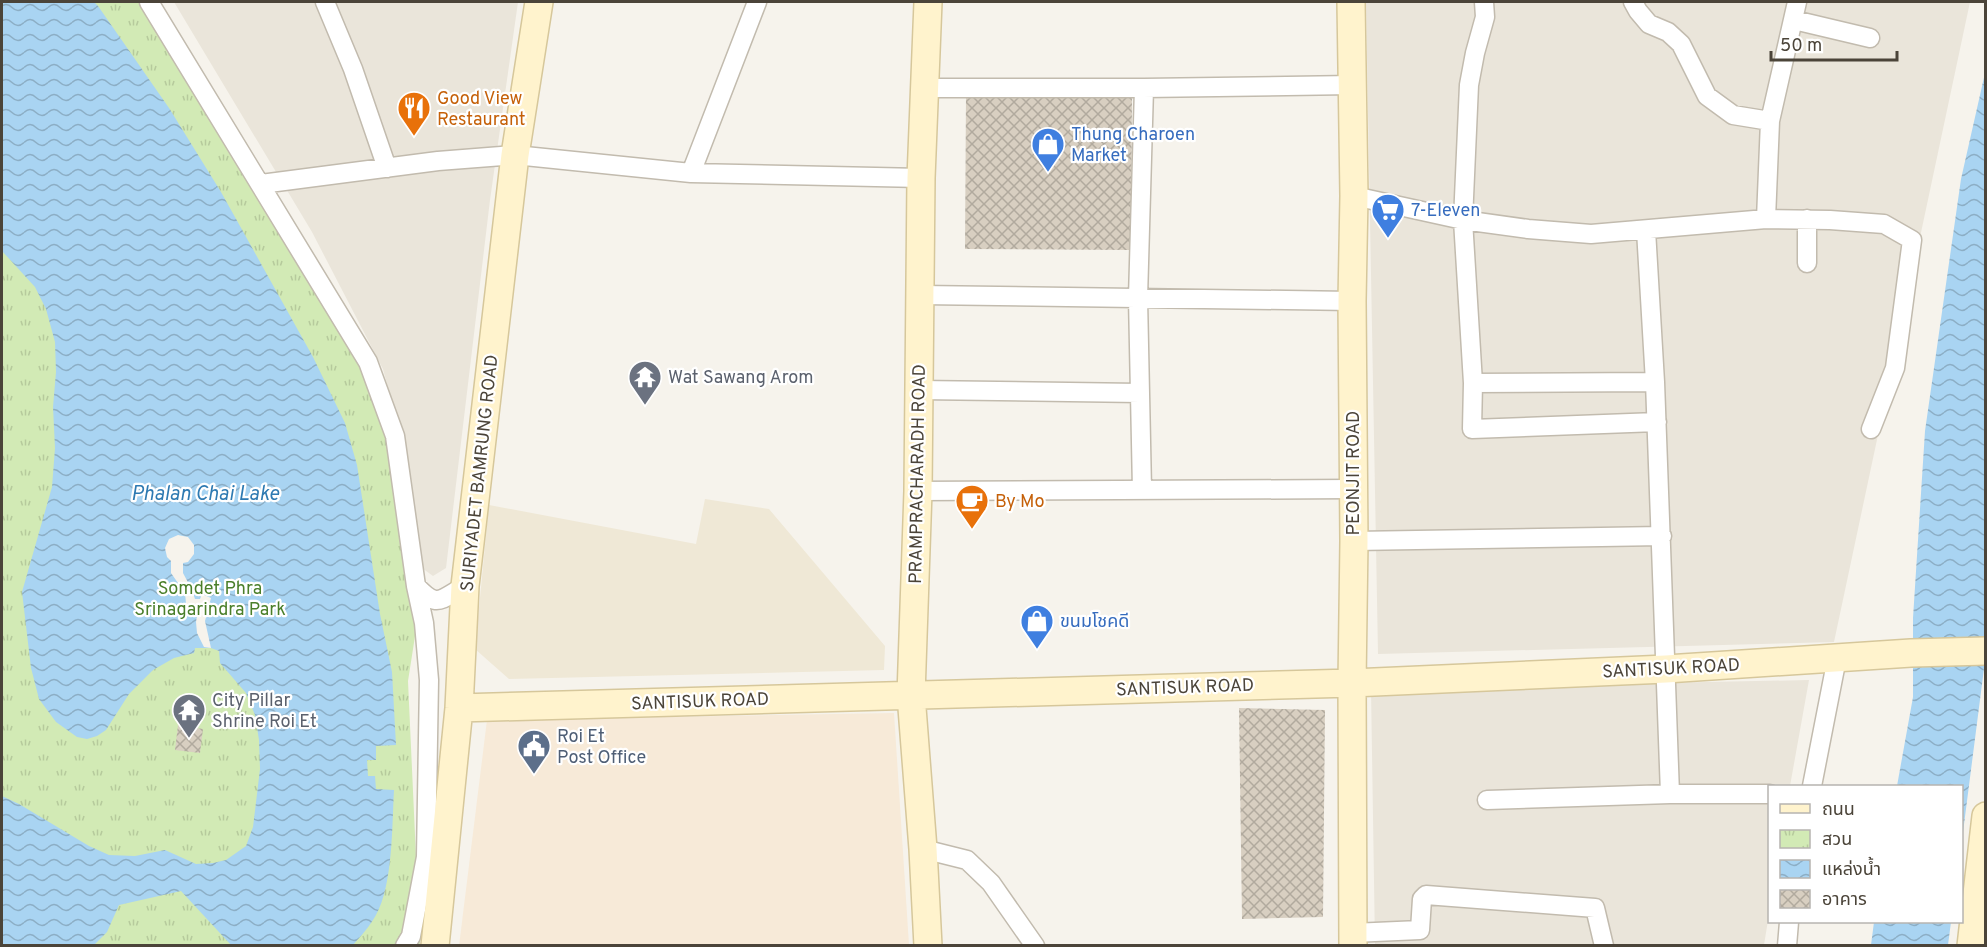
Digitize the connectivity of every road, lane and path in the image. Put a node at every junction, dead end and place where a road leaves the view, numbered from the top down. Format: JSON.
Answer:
{"nodes":[{"id":1,"x":150,"y":2,"type":"edge"},
{"id":2,"x":539,"y":2,"type":"edge"},
{"id":3,"x":757,"y":2,"type":"edge"},
{"id":4,"x":928,"y":2,"type":"edge"},
{"id":5,"x":1351,"y":2,"type":"edge"},
{"id":6,"x":1484,"y":2,"type":"edge"},
{"id":7,"x":1633,"y":2,"type":"edge"},
{"id":8,"x":1797,"y":2,"type":"edge"},
{"id":9,"x":328,"y":3,"type":"edge"},
{"id":10,"x":1794,"y":20,"type":"junction"},
{"id":11,"x":1870,"y":38,"type":"dead end"},
{"id":12,"x":1353,"y":85,"type":"junction"},
{"id":13,"x":924,"y":88,"type":"junction"},
{"id":14,"x":1144,"y":88,"type":"junction"},
{"id":15,"x":1770,"y":121,"type":"junction"},
{"id":16,"x":515,"y":155,"type":"junction"},
{"id":17,"x":387,"y":168,"type":"junction"},
{"id":18,"x":691,"y":173,"type":"junction"},
{"id":19,"x":921,"y":178,"type":"junction"},
{"id":20,"x":261,"y":184,"type":"junction"},
{"id":21,"x":1354,"y":196,"type":"junction"},
{"id":22,"x":1766,"y":219,"type":"junction"},
{"id":23,"x":1808,"y":219,"type":"junction"},
{"id":24,"x":1463,"y":220,"type":"junction"},
{"id":25,"x":1646,"y":230,"type":"junction"},
{"id":26,"x":1807,"y":263,"type":"dead end"},
{"id":27,"x":921,"y":295,"type":"junction"},
{"id":28,"x":1138,"y":298,"type":"junction"},
{"id":29,"x":1352,"y":301,"type":"junction"},
{"id":30,"x":1655,"y":382,"type":"junction"},
{"id":31,"x":1473,"y":383,"type":"junction"},
{"id":32,"x":919,"y":390,"type":"junction"},
{"id":33,"x":1140,"y":393,"type":"junction"},
{"id":34,"x":1657,"y":422,"type":"junction"},
{"id":35,"x":1871,"y":429,"type":"dead end"},
{"id":36,"x":1353,"y":489,"type":"junction"},
{"id":37,"x":1142,"y":490,"type":"junction"},
{"id":38,"x":918,"y":491,"type":"junction"},
{"id":39,"x":1662,"y":536,"type":"junction"},
{"id":40,"x":1354,"y":541,"type":"junction"},
{"id":41,"x":416,"y":586,"type":"junction"},
{"id":42,"x":465,"y":586,"type":"junction"},
{"id":43,"x":1986,"y":651,"type":"edge"},
{"id":44,"x":1837,"y":658,"type":"junction"},
{"id":45,"x":1666,"y":669,"type":"junction"},
{"id":46,"x":1352,"y":683,"type":"junction"},
{"id":47,"x":911,"y":695,"type":"junction"},
{"id":48,"x":459,"y":708,"type":"junction"},
{"id":49,"x":1812,"y":785,"type":"edge"},
{"id":50,"x":1671,"y":794,"type":"junction"},
{"id":51,"x":1768,"y":794,"type":"edge"},
{"id":52,"x":1487,"y":800,"type":"dead end"},
{"id":53,"x":1986,"y":816,"type":"edge"},
{"id":54,"x":923,"y":849,"type":"junction"},
{"id":55,"x":1789,"y":923,"type":"edge"},
{"id":56,"x":1352,"y":939,"type":"edge"},
{"id":57,"x":405,"y":945,"type":"edge"},
{"id":58,"x":435,"y":945,"type":"edge"},
{"id":59,"x":928,"y":945,"type":"edge"},
{"id":60,"x":1035,"y":945,"type":"edge"},
{"id":61,"x":1604,"y":945,"type":"edge"},
{"id":62,"x":1786,"y":945,"type":"edge"},
{"id":63,"x":1971,"y":945,"type":"edge"}],
"edges":[{"from":1,"to":20,"type":"street"},
{"from":2,"to":16,"type":"street","name":"SURIYADET BAMRUNG ROAD"},
{"from":3,"to":18,"type":"street"},
{"from":4,"to":13,"type":"street","name":"PRAMPRACHARADH ROAD"},
{"from":5,"to":12,"type":"street","name":"PEONJIT ROAD"},
{"from":6,"to":24,"type":"street"},
{"from":7,"to":15,"type":"street"},
{"from":8,"to":10,"type":"street"},
{"from":9,"to":17,"type":"street"},
{"from":10,"to":11,"type":"street"},
{"from":10,"to":15,"type":"street"},
{"from":12,"to":14,"type":"street"},
{"from":12,"to":21,"type":"street","name":"PEONJIT ROAD"},
{"from":13,"to":14,"type":"street"},
{"from":13,"to":19,"type":"street","name":"PRAMPRACHARADH ROAD"},
{"from":14,"to":28,"type":"street"},
{"from":15,"to":22,"type":"street"},
{"from":16,"to":17,"type":"street"},
{"from":16,"to":18,"type":"street"},
{"from":16,"to":42,"type":"street","name":"SURIYADET BAMRUNG ROAD"},
{"from":17,"to":20,"type":"street"},
{"from":18,"to":19,"type":"street"},
{"from":19,"to":27,"type":"street","name":"PRAMPRACHARADH ROAD"},
{"from":20,"to":41,"type":"street"},
{"from":21,"to":24,"type":"street"},
{"from":21,"to":29,"type":"street","name":"PEONJIT ROAD"},
{"from":22,"to":23,"type":"street"},
{"from":22,"to":25,"type":"street"},
{"from":23,"to":26,"type":"street"},
{"from":23,"to":35,"type":"street"},
{"from":24,"to":25,"type":"street"},
{"from":24,"to":31,"type":"street"},
{"from":25,"to":30,"type":"street"},
{"from":27,"to":28,"type":"street"},
{"from":27,"to":32,"type":"street","name":"PRAMPRACHARADH ROAD"},
{"from":28,"to":29,"type":"street"},
{"from":28,"to":33,"type":"street"},
{"from":29,"to":36,"type":"street","name":"PEONJIT ROAD"},
{"from":30,"to":31,"type":"street"},
{"from":30,"to":34,"type":"street"},
{"from":31,"to":34,"type":"street"},
{"from":32,"to":33,"type":"street"},
{"from":32,"to":38,"type":"street","name":"PRAMPRACHARADH ROAD"},
{"from":33,"to":37,"type":"street"},
{"from":34,"to":39,"type":"street"},
{"from":36,"to":37,"type":"street"},
{"from":36,"to":40,"type":"street","name":"PEONJIT ROAD"},
{"from":37,"to":38,"type":"street"},
{"from":38,"to":47,"type":"street","name":"PRAMPRACHARADH ROAD"},
{"from":39,"to":40,"type":"street"},
{"from":39,"to":45,"type":"street"},
{"from":40,"to":46,"type":"street","name":"PEONJIT ROAD"},
{"from":41,"to":42,"type":"street"},
{"from":41,"to":57,"type":"street"},
{"from":42,"to":48,"type":"street","name":"SURIYADET BAMRUNG ROAD"},
{"from":43,"to":44,"type":"street","name":"SANTISUK ROAD"},
{"from":44,"to":45,"type":"street","name":"SANTISUK ROAD"},
{"from":44,"to":49,"type":"street"},
{"from":45,"to":46,"type":"street","name":"SANTISUK ROAD"},
{"from":45,"to":50,"type":"street"},
{"from":46,"to":47,"type":"street","name":"SANTISUK ROAD"},
{"from":46,"to":56,"type":"street","name":"PEONJIT ROAD"},
{"from":47,"to":48,"type":"street","name":"SANTISUK ROAD"},
{"from":47,"to":54,"type":"street","name":"PRAMPRACHARADH ROAD"},
{"from":48,"to":58,"type":"street","name":"SURIYADET BAMRUNG ROAD"},
{"from":50,"to":51,"type":"street"},
{"from":50,"to":52,"type":"street"},
{"from":53,"to":63,"type":"street"},
{"from":54,"to":59,"type":"street","name":"PRAMPRACHARADH ROAD"},
{"from":54,"to":60,"type":"street"},
{"from":55,"to":62,"type":"street"},
{"from":56,"to":61,"type":"street"}]}
